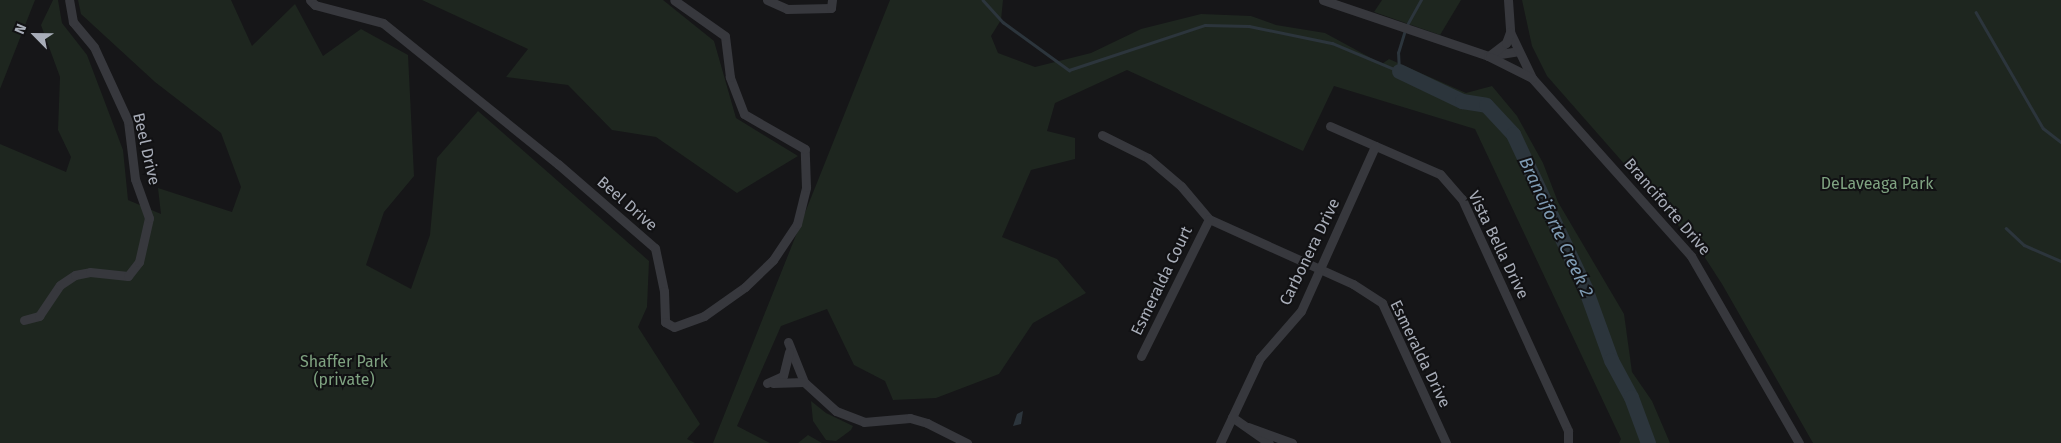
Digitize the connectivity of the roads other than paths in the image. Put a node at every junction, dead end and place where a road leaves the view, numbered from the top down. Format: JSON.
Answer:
{"nodes":[{"id":1,"x":69,"y":0,"type":"edge"},
{"id":2,"x":310,"y":0,"type":"edge"},
{"id":3,"x":674,"y":0,"type":"edge"},
{"id":4,"x":767,"y":0,"type":"edge"},
{"id":5,"x":832,"y":0,"type":"edge"},
{"id":6,"x":1323,"y":0,"type":"edge"},
{"id":7,"x":1508,"y":0,"type":"edge"},
{"id":8,"x":1510,"y":32,"type":"junction"},
{"id":9,"x":1518,"y":51,"type":"junction"},
{"id":10,"x":1488,"y":56,"type":"junction"},
{"id":11,"x":1532,"y":78,"type":"junction"},
{"id":12,"x":1330,"y":126,"type":"dead end"},
{"id":13,"x":1102,"y":135,"type":"dead end"},
{"id":14,"x":1375,"y":146,"type":"junction"},
{"id":15,"x":1209,"y":219,"type":"junction"},
{"id":16,"x":1322,"y":270,"type":"junction"},
{"id":17,"x":24,"y":320,"type":"dead end"},
{"id":18,"x":1141,"y":356,"type":"dead end"},
{"id":19,"x":804,"y":382,"type":"junction"},
{"id":20,"x":1232,"y":417,"type":"junction"},
{"id":21,"x":1248,"y":427,"type":"junction"},
{"id":22,"x":967,"y":443,"type":"edge"},
{"id":23,"x":1220,"y":443,"type":"edge"},
{"id":24,"x":1269,"y":443,"type":"edge"},
{"id":25,"x":1292,"y":443,"type":"edge"},
{"id":26,"x":1446,"y":443,"type":"edge"},
{"id":27,"x":1568,"y":443,"type":"edge"},
{"id":28,"x":1798,"y":443,"type":"edge"}],
"edges":[{"from":1,"to":17,"type":"street","name":"Beel Drive"},
{"from":2,"to":3,"type":"street","name":"Beel Drive"},
{"from":4,"to":5,"type":"street"},
{"from":6,"to":10,"type":"street"},
{"from":7,"to":8,"type":"street","name":"Branciforte Drive"},
{"from":8,"to":9,"type":"street","name":"Branciforte Drive"},
{"from":8,"to":10,"type":"street"},
{"from":9,"to":10,"type":"street"},
{"from":9,"to":11,"type":"street","name":"Branciforte Drive"},
{"from":10,"to":11,"type":"street"},
{"from":11,"to":28,"type":"street","name":"Branciforte Drive"},
{"from":12,"to":14,"type":"street","name":"Vista Bella Drive"},
{"from":13,"to":15,"type":"street","name":"Esmeralda Drive"},
{"from":14,"to":16,"type":"street","name":"Carbonera Drive"},
{"from":14,"to":27,"type":"street","name":"Vista Bella Drive"},
{"from":15,"to":16,"type":"street","name":"Esmeralda Drive"},
{"from":15,"to":18,"type":"street","name":"Esmeralda Court"},
{"from":16,"to":20,"type":"street","name":"Carbonera Drive"},
{"from":16,"to":26,"type":"street","name":"Esmeralda Drive"},
{"from":19,"to":19,"type":"street"},
{"from":19,"to":22,"type":"street"},
{"from":20,"to":21,"type":"street"},
{"from":20,"to":23,"type":"street","name":"Carbonera Drive"},
{"from":21,"to":24,"type":"street"},
{"from":21,"to":25,"type":"street"}]}
